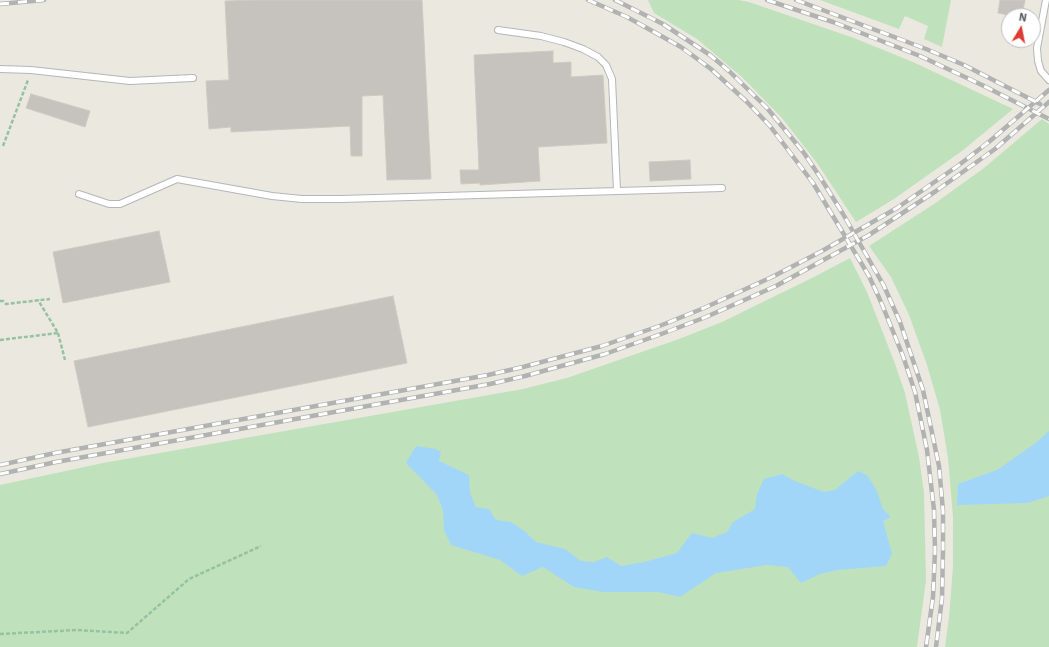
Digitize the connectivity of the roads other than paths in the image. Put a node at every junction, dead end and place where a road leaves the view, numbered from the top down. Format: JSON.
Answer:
{"nodes":[{"id":1,"x":1046,"y":0,"type":"edge"},
{"id":2,"x":498,"y":30,"type":"dead end"},
{"id":3,"x":0,"y":69,"type":"edge"},
{"id":4,"x":193,"y":78,"type":"dead end"},
{"id":5,"x":1049,"y":80,"type":"edge"},
{"id":6,"x":722,"y":188,"type":"dead end"},
{"id":7,"x":616,"y":191,"type":"junction"},
{"id":8,"x":79,"y":194,"type":"dead end"}],
"edges":[{"from":1,"to":5,"type":"lane"},
{"from":2,"to":7,"type":"lane"},
{"from":3,"to":4,"type":"lane"},
{"from":6,"to":7,"type":"lane"},
{"from":7,"to":8,"type":"lane"}]}
